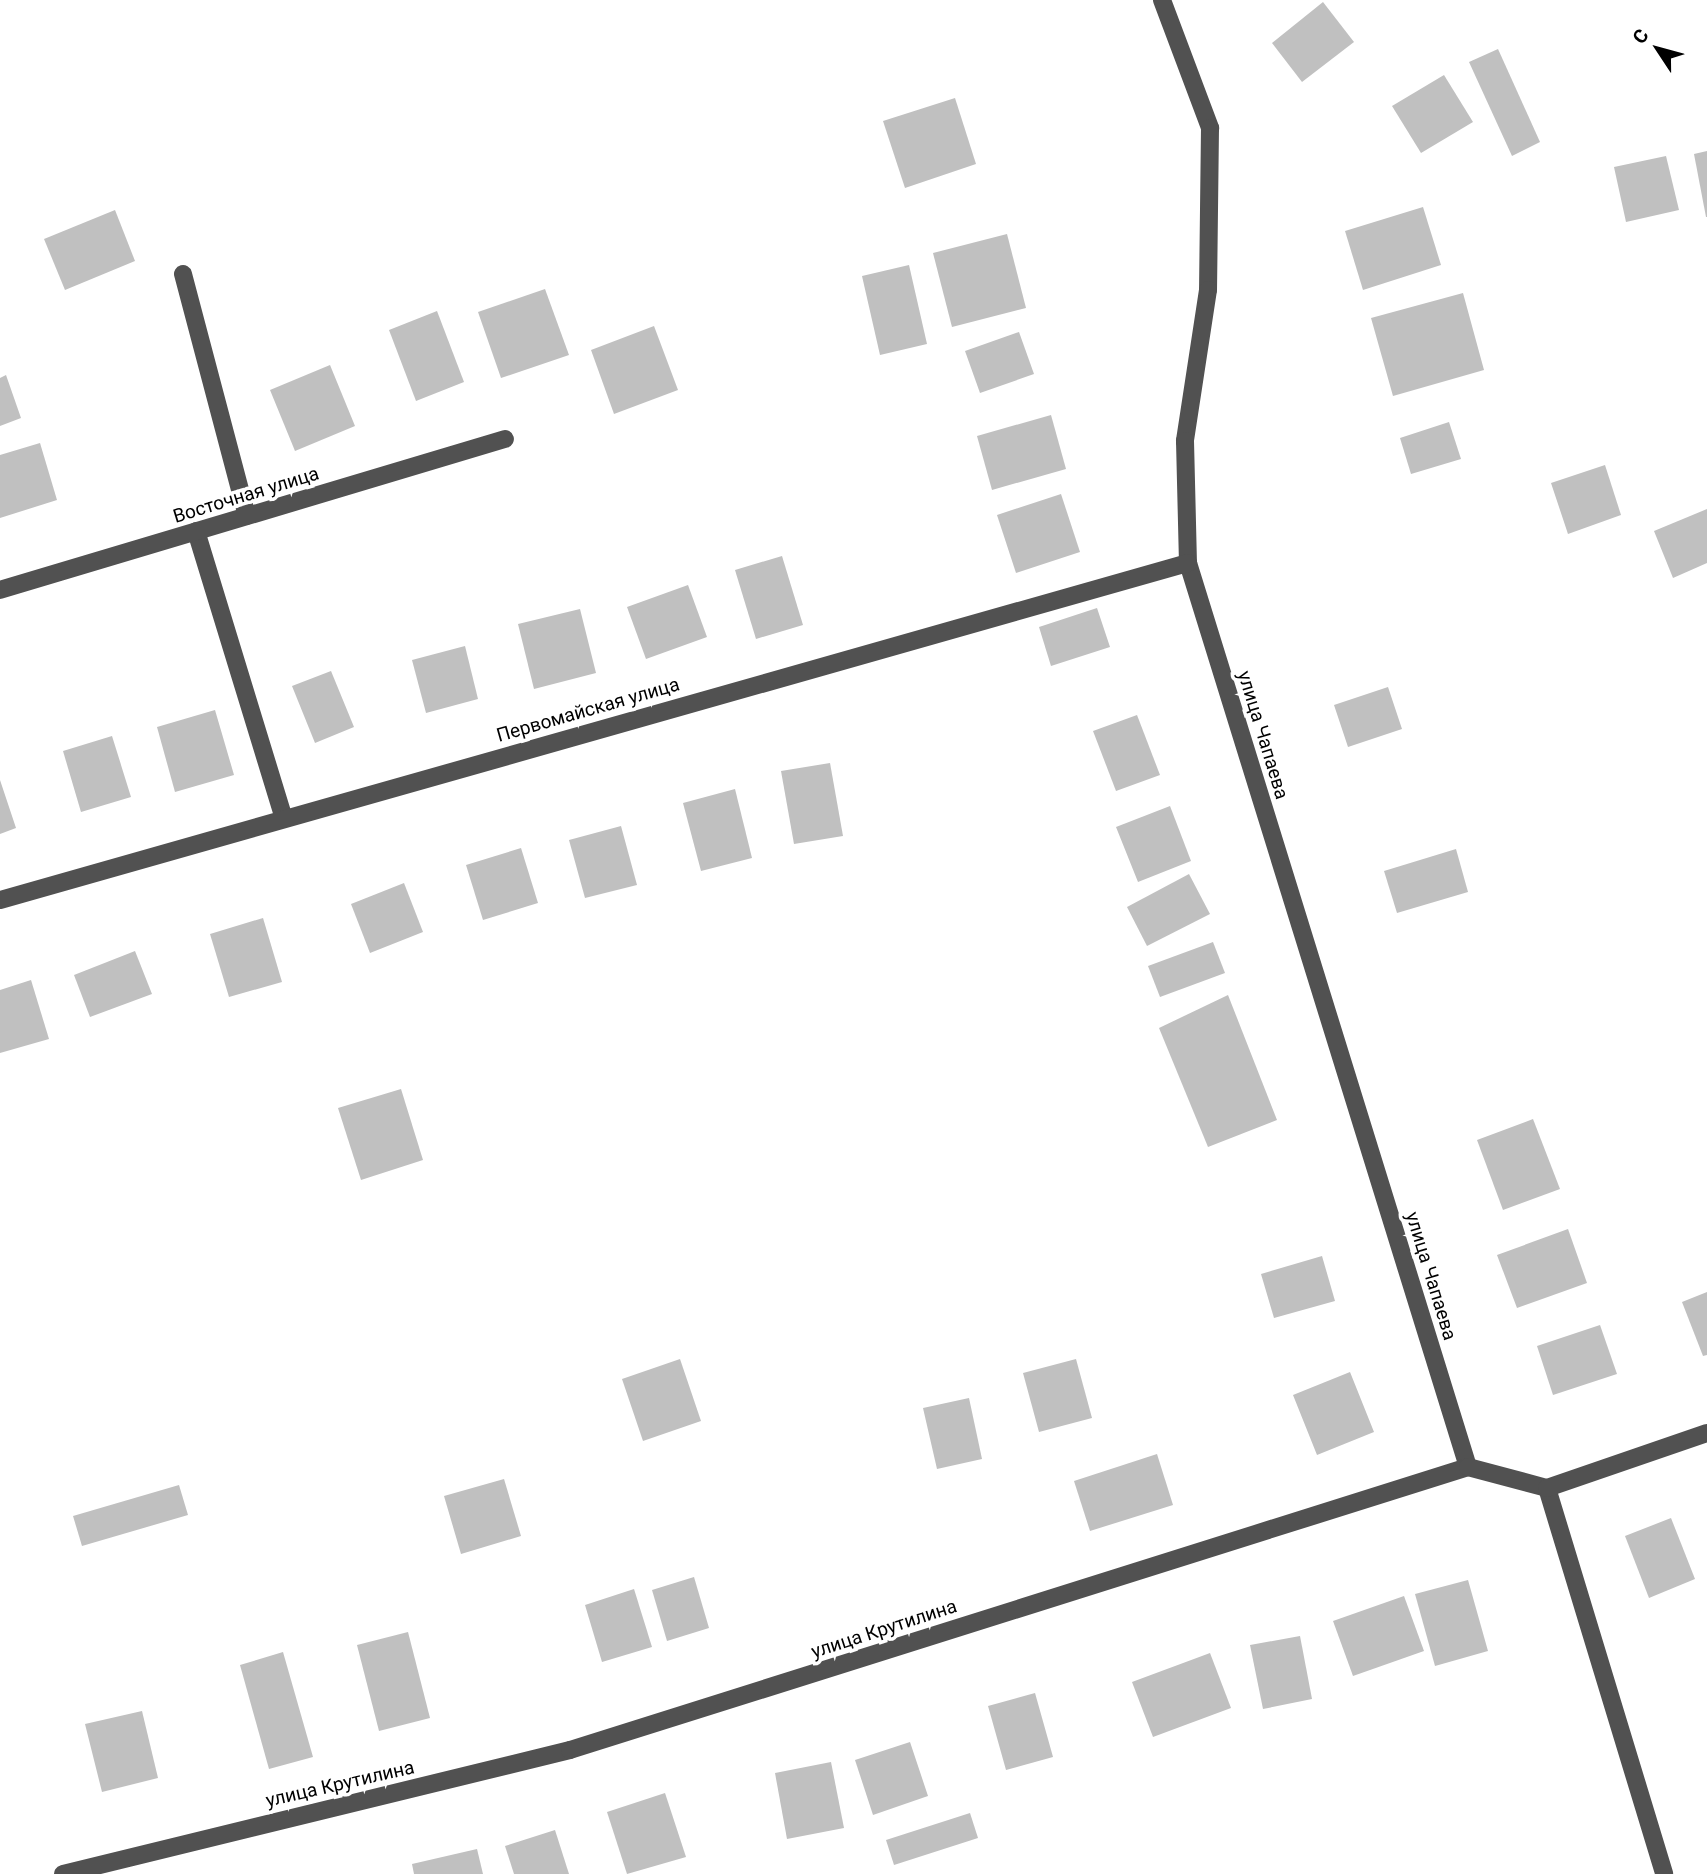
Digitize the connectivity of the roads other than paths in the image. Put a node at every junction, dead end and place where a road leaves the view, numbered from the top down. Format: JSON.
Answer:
{"nodes":[{"id":1,"x":1162,"y":0,"type":"edge"},
{"id":2,"x":183,"y":274,"type":"dead end"},
{"id":3,"x":505,"y":439,"type":"dead end"},
{"id":4,"x":247,"y":516,"type":"junction"},
{"id":5,"x":196,"y":531,"type":"junction"},
{"id":6,"x":1188,"y":563,"type":"junction"},
{"id":7,"x":0,"y":590,"type":"edge"},
{"id":8,"x":284,"y":818,"type":"junction"},
{"id":9,"x":0,"y":900,"type":"edge"},
{"id":10,"x":1707,"y":1433,"type":"edge"},
{"id":11,"x":1468,"y":1467,"type":"junction"},
{"id":12,"x":1547,"y":1488,"type":"junction"},
{"id":13,"x":63,"y":1874,"type":"edge"},
{"id":14,"x":1664,"y":1874,"type":"edge"}],
"edges":[{"from":1,"to":6,"type":"street","name":"улица Чапаева"},
{"from":2,"to":4,"type":"street"},
{"from":3,"to":4,"type":"street","name":"Восточная улица"},
{"from":4,"to":5,"type":"street","name":"Восточная улица"},
{"from":5,"to":7,"type":"street","name":"Восточная улица"},
{"from":5,"to":8,"type":"street"},
{"from":6,"to":8,"type":"street","name":"Первомайская улица"},
{"from":6,"to":11,"type":"street","name":"улица Чапаева"},
{"from":8,"to":9,"type":"street","name":"Первомайская улица"},
{"from":10,"to":12,"type":"street"},
{"from":11,"to":12,"type":"street"},
{"from":11,"to":13,"type":"street","name":"улица Крутилина"},
{"from":12,"to":14,"type":"street"}]}
